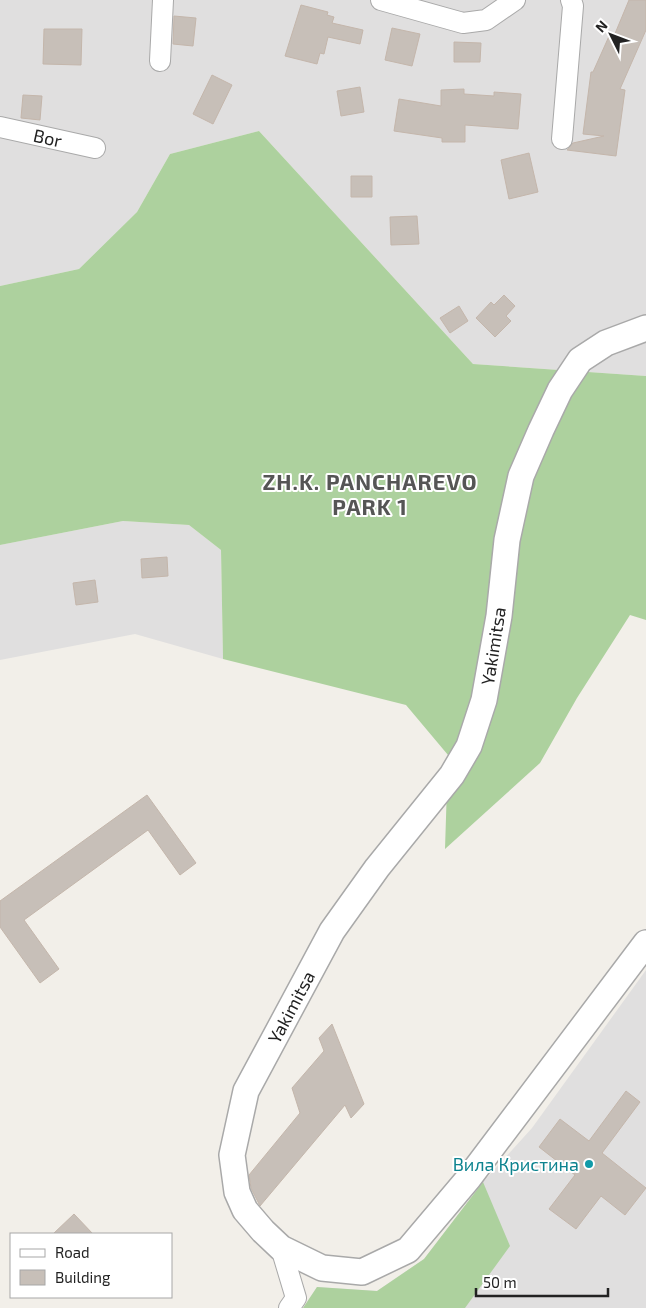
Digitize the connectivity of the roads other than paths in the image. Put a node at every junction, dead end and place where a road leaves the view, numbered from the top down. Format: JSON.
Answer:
{"nodes":[{"id":1,"x":163,"y":0,"type":"edge"},
{"id":2,"x":381,"y":0,"type":"edge"},
{"id":3,"x":515,"y":0,"type":"edge"},
{"id":4,"x":571,"y":0,"type":"edge"},
{"id":5,"x":160,"y":61,"type":"dead end"},
{"id":6,"x":0,"y":127,"type":"edge"},
{"id":7,"x":562,"y":139,"type":"dead end"},
{"id":8,"x":95,"y":148,"type":"dead end"},
{"id":9,"x":646,"y":328,"type":"edge"},
{"id":10,"x":646,"y":943,"type":"edge"},
{"id":11,"x":281,"y":1248,"type":"junction"},
{"id":12,"x":289,"y":1308,"type":"edge"}],
"edges":[{"from":1,"to":5,"type":"street"},
{"from":2,"to":3,"type":"street"},
{"from":4,"to":7,"type":"street"},
{"from":6,"to":8,"type":"street","name":"Bor"},
{"from":9,"to":11,"type":"street","name":"Yakimitsa"},
{"from":10,"to":11,"type":"street","name":"Yakimitsa"},
{"from":11,"to":12,"type":"street"}]}
